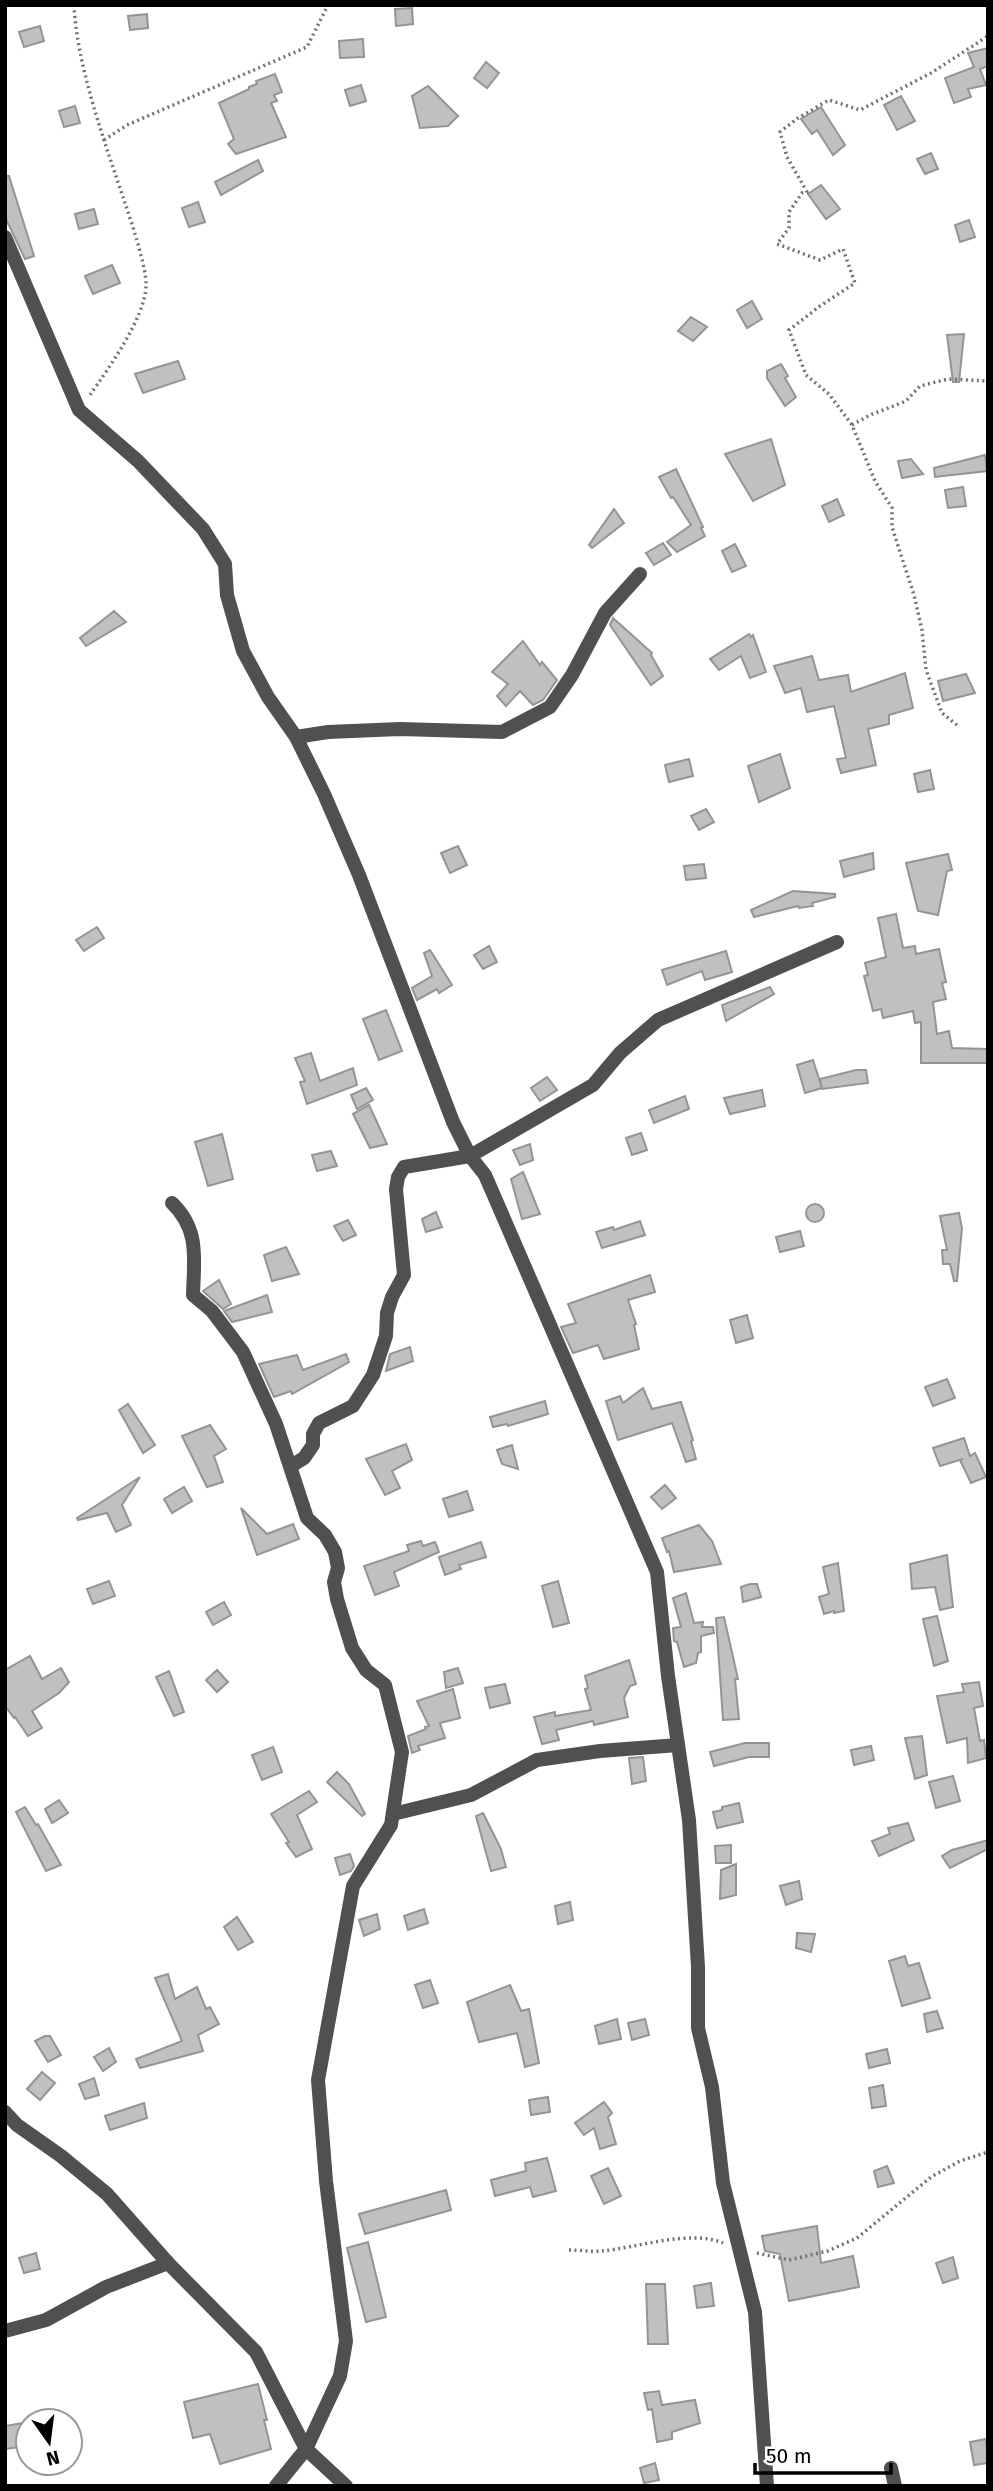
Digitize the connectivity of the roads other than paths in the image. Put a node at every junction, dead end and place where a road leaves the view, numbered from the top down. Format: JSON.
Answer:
{"nodes":[{"id":1,"x":5,"y":237,"type":"edge"},
{"id":2,"x":640,"y":575,"type":"dead end"},
{"id":3,"x":296,"y":737,"type":"junction"},
{"id":4,"x":837,"y":942,"type":"dead end"},
{"id":5,"x":470,"y":1156,"type":"junction"},
{"id":6,"x":172,"y":1203,"type":"dead end"},
{"id":7,"x":291,"y":1466,"type":"junction"},
{"id":8,"x":678,"y":1745,"type":"junction"},
{"id":9,"x":393,"y":1814,"type":"junction"},
{"id":10,"x":5,"y":2112,"type":"edge"},
{"id":11,"x":168,"y":2263,"type":"junction"},
{"id":12,"x":5,"y":2331,"type":"edge"},
{"id":13,"x":306,"y":2449,"type":"junction"},
{"id":14,"x":891,"y":2469,"type":"dead end"},
{"id":15,"x":276,"y":2486,"type":"edge"},
{"id":16,"x":346,"y":2486,"type":"edge"},
{"id":17,"x":768,"y":2486,"type":"edge"},
{"id":18,"x":895,"y":2486,"type":"edge"}],
"edges":[{"from":1,"to":3,"type":"street"},
{"from":2,"to":3,"type":"street"},
{"from":3,"to":5,"type":"street"},
{"from":4,"to":5,"type":"street"},
{"from":5,"to":7,"type":"street"},
{"from":5,"to":8,"type":"street"},
{"from":6,"to":7,"type":"street"},
{"from":7,"to":9,"type":"street"},
{"from":8,"to":9,"type":"street"},
{"from":8,"to":17,"type":"street"},
{"from":9,"to":13,"type":"street"},
{"from":10,"to":11,"type":"street"},
{"from":11,"to":12,"type":"street"},
{"from":11,"to":13,"type":"street"},
{"from":13,"to":15,"type":"street"},
{"from":13,"to":16,"type":"street"},
{"from":14,"to":18,"type":"street"}]}
